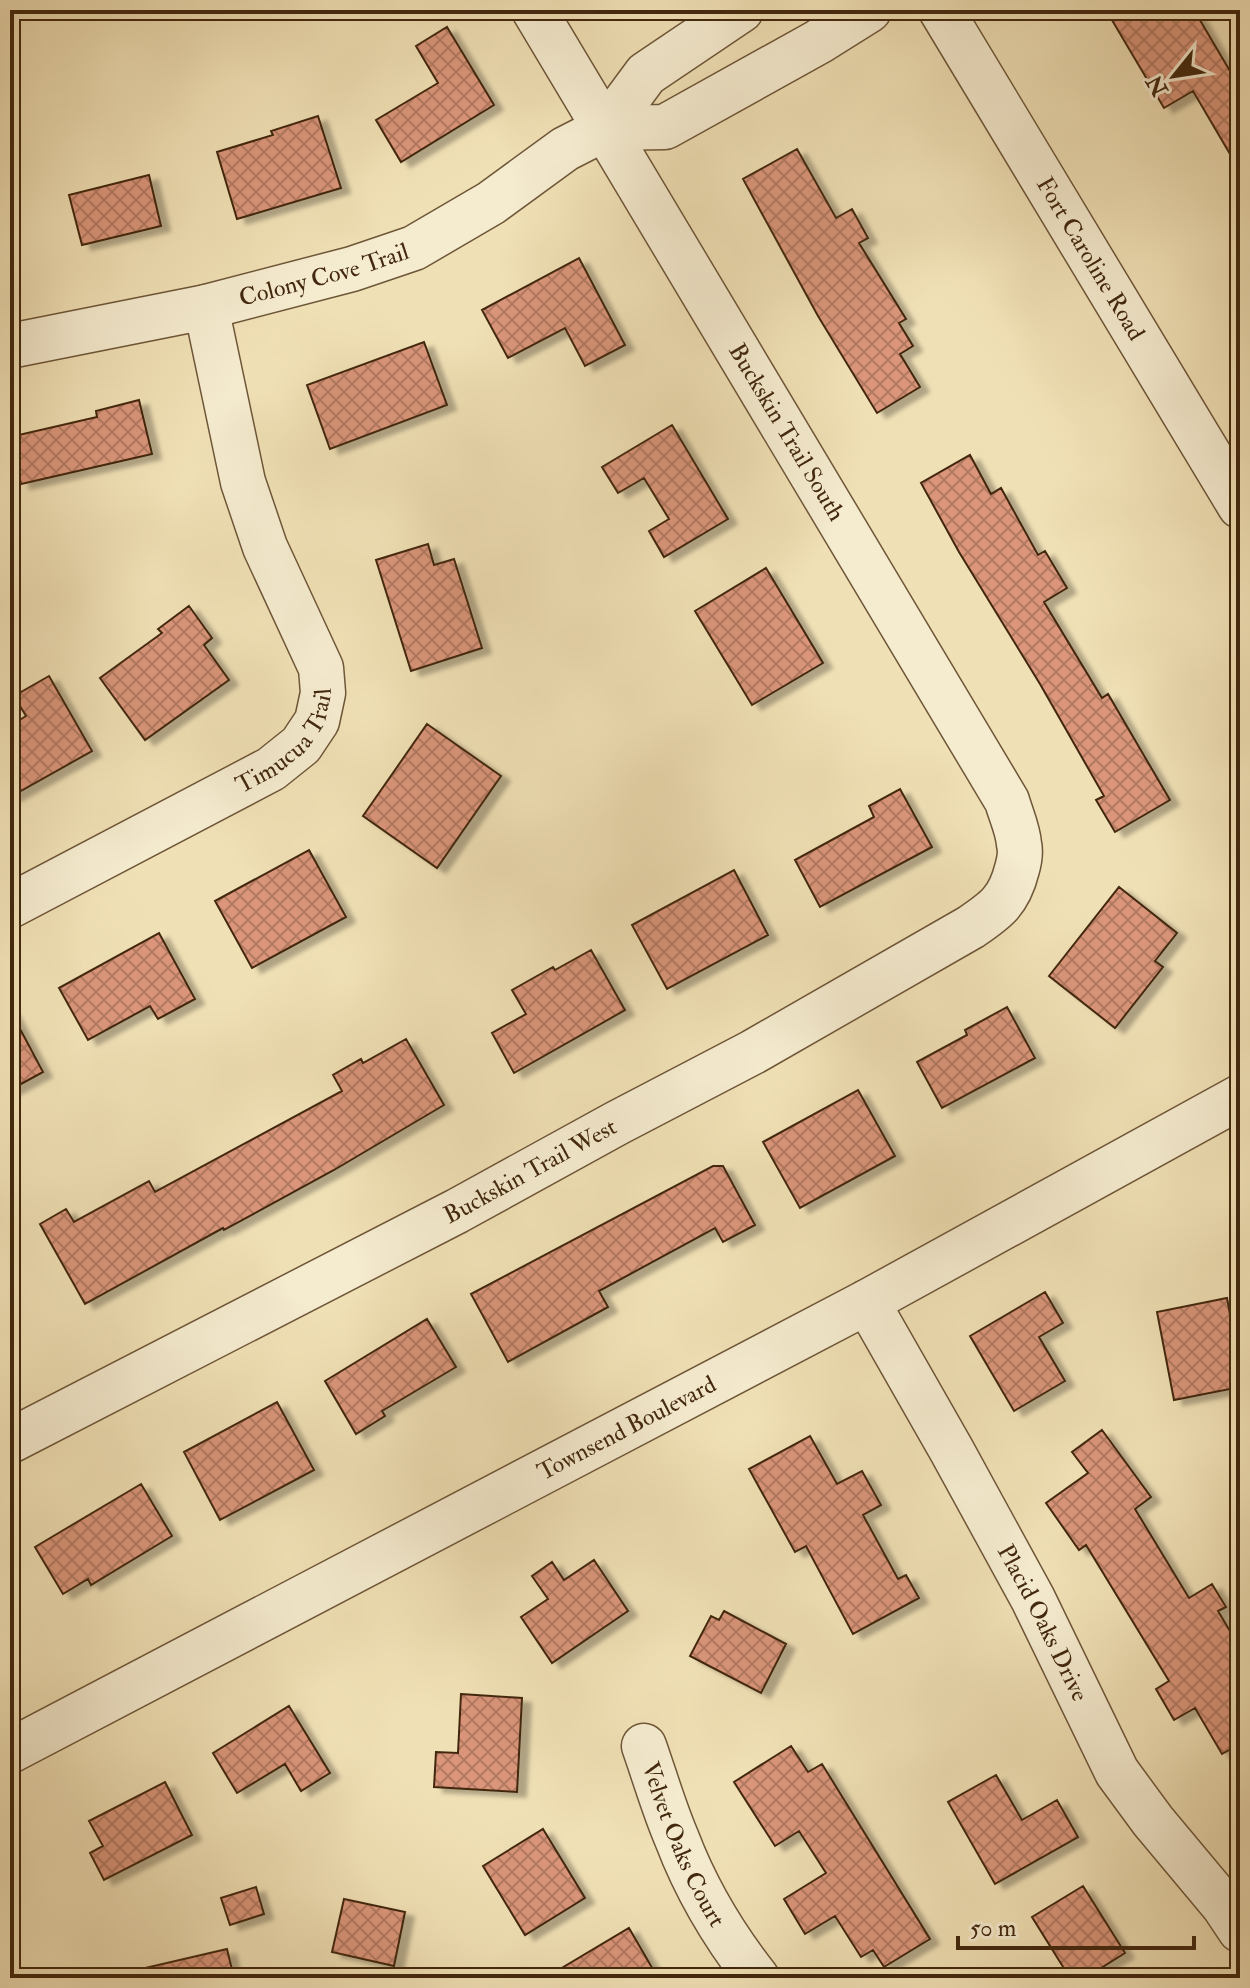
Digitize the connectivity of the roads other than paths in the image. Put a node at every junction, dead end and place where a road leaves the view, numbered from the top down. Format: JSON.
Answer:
{"nodes":[{"id":1,"x":534,"y":10,"type":"edge"},
{"id":2,"x":741,"y":10,"type":"edge"},
{"id":3,"x":869,"y":10,"type":"edge"},
{"id":4,"x":941,"y":10,"type":"edge"},
{"id":5,"x":606,"y":128,"type":"junction"},
{"id":6,"x":206,"y":307,"type":"junction"},
{"id":7,"x":10,"y":346,"type":"edge"},
{"id":8,"x":1240,"y":506,"type":"edge"},
{"id":9,"x":1018,"y":863,"type":"joint"},
{"id":10,"x":10,"y":906,"type":"edge"},
{"id":11,"x":1240,"y":1097,"type":"edge"},
{"id":12,"x":867,"y":1302,"type":"junction"},
{"id":13,"x":10,"y":1441,"type":"edge"},
{"id":14,"x":644,"y":1746,"type":"dead end"},
{"id":15,"x":10,"y":1751,"type":"edge"},
{"id":16,"x":1240,"y":1930,"type":"edge"},
{"id":17,"x":757,"y":1978,"type":"edge"}],
"edges":[{"from":1,"to":5,"type":"street","name":"Buckskin Trail South"},
{"from":2,"to":5,"type":"street","name":"Colony Cove Trail"},
{"from":3,"to":5,"type":"street","name":"Colony Cove Trail"},
{"from":4,"to":8,"type":"street","name":"Fort Caroline Road"},
{"from":5,"to":6,"type":"street","name":"Colony Cove Trail"},
{"from":5,"to":9,"type":"street","name":"Buckskin Trail South"},
{"from":6,"to":7,"type":"street","name":"Colony Cove Trail"},
{"from":6,"to":10,"type":"street","name":"Timucua Trail"},
{"from":9,"to":13,"type":"street","name":"Buckskin Trail West"},
{"from":11,"to":12,"type":"street","name":"Townsend Boulevard"},
{"from":12,"to":15,"type":"street","name":"Townsend Boulevard"},
{"from":12,"to":16,"type":"street","name":"Placid Oaks Drive"},
{"from":14,"to":17,"type":"street","name":"Velvet Oaks Court"}]}
